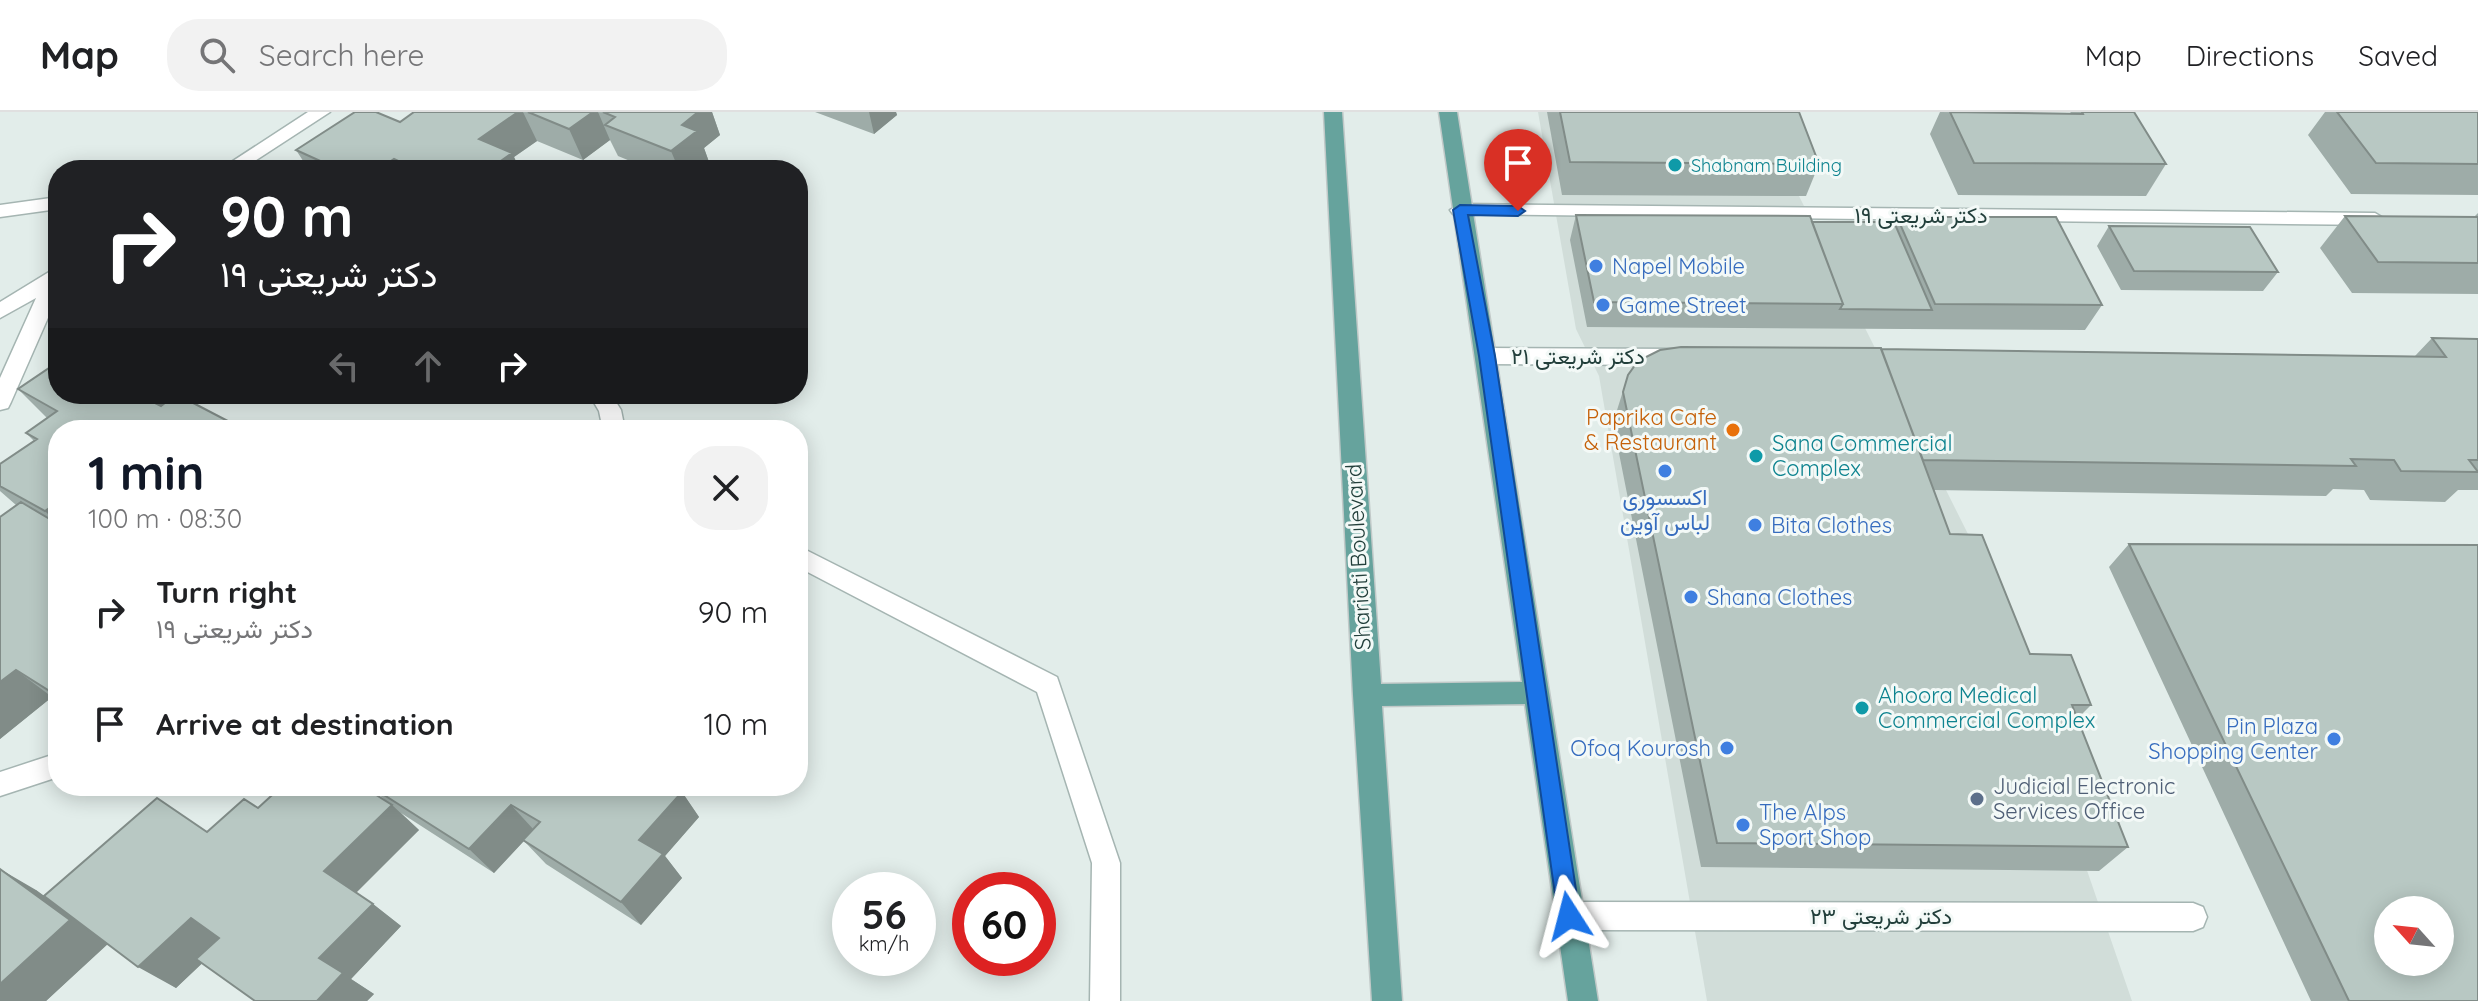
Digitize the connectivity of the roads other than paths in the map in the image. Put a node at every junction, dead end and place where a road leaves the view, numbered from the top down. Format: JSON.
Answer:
{"nodes":[{"id":1,"x":321,"y":112,"type":"edge"},
{"id":2,"x":1333,"y":112,"type":"edge"},
{"id":3,"x":1448,"y":112,"type":"edge"},
{"id":4,"x":244,"y":160,"type":"edge"},
{"id":5,"x":48,"y":204,"type":"edge"},
{"id":6,"x":1460,"y":210,"type":"junction"},
{"id":7,"x":0,"y":211,"type":"edge"},
{"id":8,"x":2381,"y":219,"type":"edge"},
{"id":9,"x":48,"y":282,"type":"edge"},
{"id":10,"x":48,"y":296,"type":"edge"},
{"id":11,"x":0,"y":311,"type":"edge"},
{"id":12,"x":1487,"y":356,"type":"junction"},
{"id":13,"x":1708,"y":357,"type":"edge"},
{"id":14,"x":0,"y":402,"type":"edge"},
{"id":15,"x":808,"y":561,"type":"edge"},
{"id":16,"x":1534,"y":693,"type":"junction"},
{"id":17,"x":1366,"y":695,"type":"junction"},
{"id":18,"x":48,"y":768,"type":"edge"},
{"id":19,"x":0,"y":784,"type":"edge"},
{"id":20,"x":1569,"y":916,"type":"junction"},
{"id":21,"x":2193,"y":917,"type":"dead end"},
{"id":22,"x":1105,"y":1001,"type":"edge"},
{"id":23,"x":1387,"y":1001,"type":"edge"},
{"id":24,"x":1583,"y":1001,"type":"edge"}],
"edges":[{"from":1,"to":4,"type":"street"},
{"from":2,"to":17,"type":"main road","name":"Shariati Boulevard"},
{"from":3,"to":6,"type":"main road"},
{"from":5,"to":7,"type":"street"},
{"from":6,"to":8,"type":"street","name":"۱۹ دکتر شریعتی"},
{"from":6,"to":12,"type":"main road"},
{"from":9,"to":11,"type":"street"},
{"from":10,"to":14,"type":"street"},
{"from":12,"to":13,"type":"street","name":"۲۱ دکتر شریعتی"},
{"from":12,"to":16,"type":"main road"},
{"from":15,"to":22,"type":"street"},
{"from":16,"to":17,"type":"main road"},
{"from":16,"to":20,"type":"main road"},
{"from":17,"to":23,"type":"main road","name":"Shariati Boulevard"},
{"from":18,"to":19,"type":"street"},
{"from":20,"to":21,"type":"street","name":"۲۳ دکتر شریعتی"},
{"from":20,"to":24,"type":"main road"}]}
